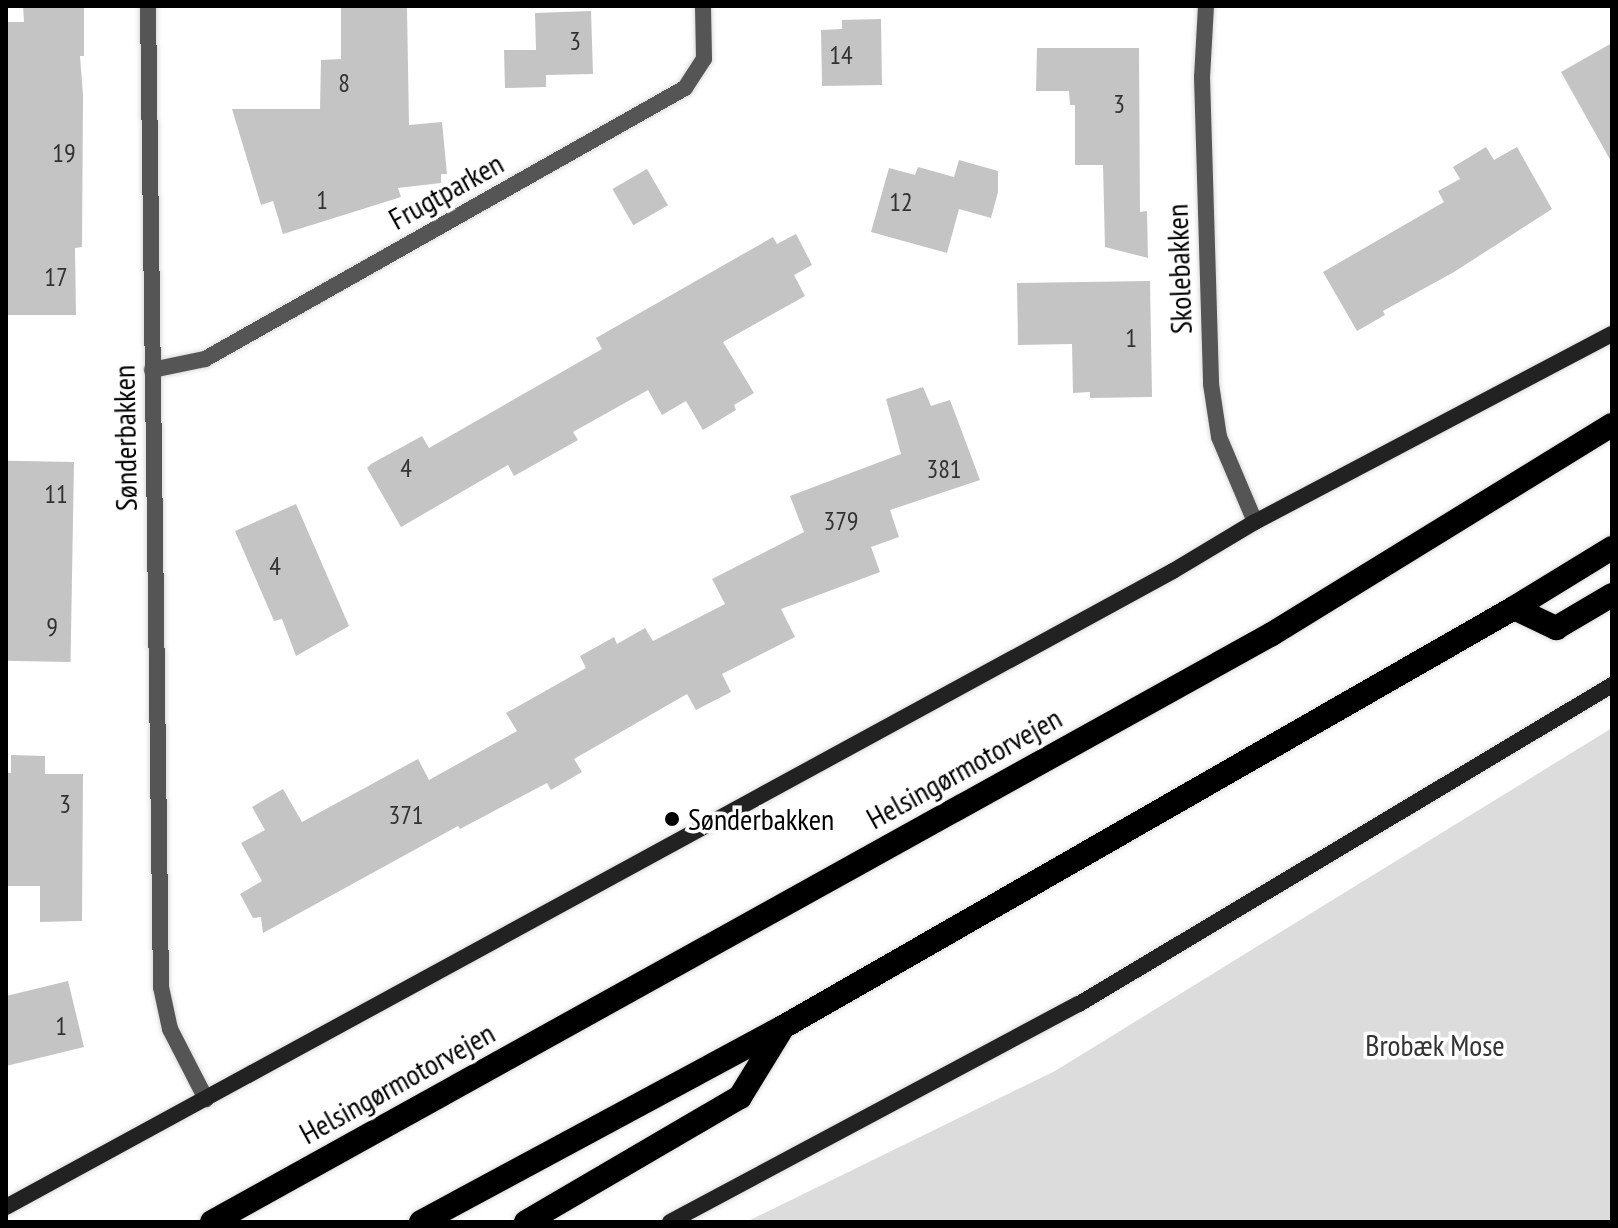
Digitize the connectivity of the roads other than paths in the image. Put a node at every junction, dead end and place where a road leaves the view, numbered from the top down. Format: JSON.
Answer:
{"nodes":[{"id":1,"x":148,"y":6,"type":"edge"},
{"id":2,"x":703,"y":6,"type":"edge"},
{"id":3,"x":1206,"y":6,"type":"edge"},
{"id":4,"x":1612,"y":334,"type":"edge"},
{"id":5,"x":152,"y":370,"type":"junction"},
{"id":6,"x":1612,"y":425,"type":"edge"},
{"id":7,"x":1255,"y":522,"type":"junction"},
{"id":8,"x":1612,"y":548,"type":"edge"},
{"id":9,"x":1612,"y":595,"type":"edge"},
{"id":10,"x":1514,"y":608,"type":"junction"},
{"id":11,"x":1612,"y":685,"type":"edge"},
{"id":12,"x":783,"y":1027,"type":"junction"},
{"id":13,"x":206,"y":1099,"type":"junction"},
{"id":14,"x":6,"y":1207,"type":"edge"},
{"id":15,"x":212,"y":1222,"type":"edge"},
{"id":16,"x":421,"y":1222,"type":"edge"},
{"id":17,"x":526,"y":1222,"type":"edge"},
{"id":18,"x":670,"y":1222,"type":"edge"}],
"edges":[{"from":1,"to":5,"type":"street","name":"Sønderbakken"},
{"from":2,"to":5,"type":"street","name":"Frugtparken"},
{"from":3,"to":7,"type":"street","name":"Skolebakken"},
{"from":4,"to":7,"type":"street"},
{"from":5,"to":13,"type":"street","name":"Sønderbakken"},
{"from":6,"to":15,"type":"highway","name":"Helsingørmotorvejen"},
{"from":7,"to":13,"type":"street"},
{"from":8,"to":10,"type":"highway"},
{"from":9,"to":10,"type":"highway"},
{"from":10,"to":12,"type":"highway"},
{"from":11,"to":18,"type":"street"},
{"from":12,"to":16,"type":"highway"},
{"from":12,"to":17,"type":"highway"},
{"from":13,"to":14,"type":"street"}]}
